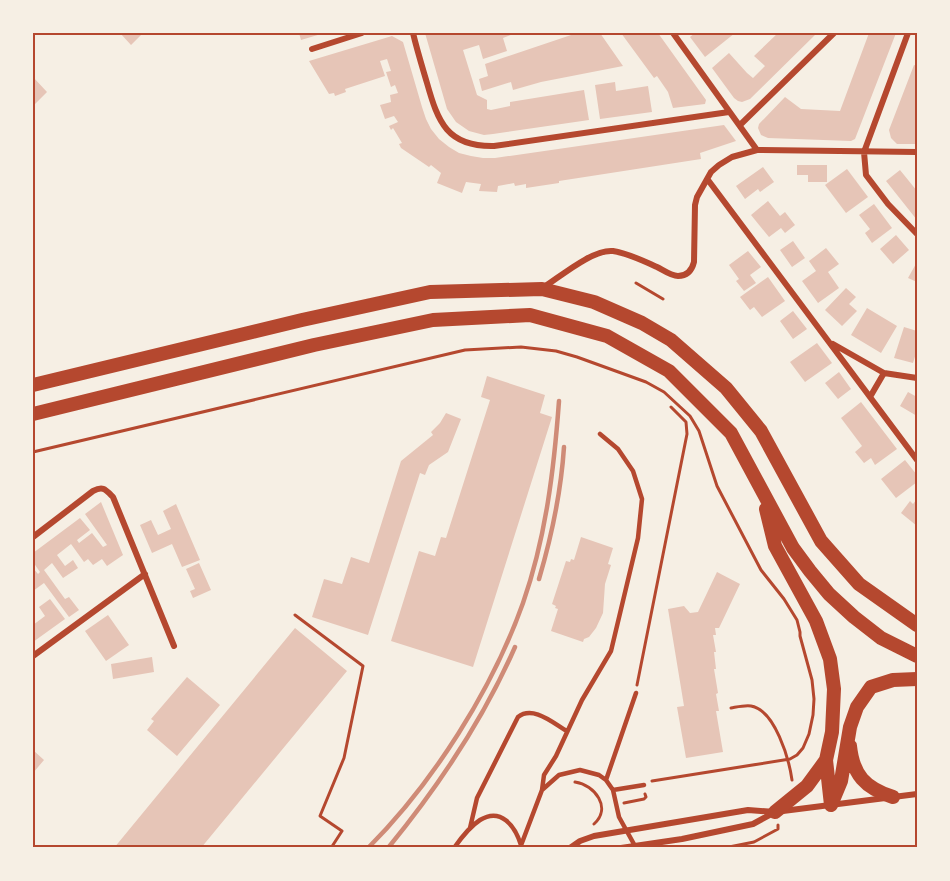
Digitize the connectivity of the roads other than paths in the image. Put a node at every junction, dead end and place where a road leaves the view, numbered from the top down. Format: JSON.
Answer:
{"nodes":[{"id":1,"x":362,"y":33,"type":"edge"},
{"id":2,"x":413,"y":33,"type":"edge"},
{"id":3,"x":673,"y":33,"type":"edge"},
{"id":4,"x":834,"y":33,"type":"edge"},
{"id":5,"x":908,"y":33,"type":"edge"},
{"id":6,"x":312,"y":48,"type":"dead end"},
{"id":7,"x":729,"y":112,"type":"junction"},
{"id":8,"x":740,"y":125,"type":"junction"},
{"id":9,"x":757,"y":150,"type":"junction"},
{"id":10,"x":864,"y":152,"type":"junction"},
{"id":11,"x":917,"y":152,"type":"edge"},
{"id":12,"x":708,"y":180,"type":"junction"},
{"id":13,"x":917,"y":234,"type":"edge"},
{"id":14,"x":542,"y":289,"type":"junction"},
{"id":15,"x":829,"y":342,"type":"junction"},
{"id":16,"x":885,"y":373,"type":"junction"},
{"id":17,"x":917,"y":378,"type":"edge"},
{"id":18,"x":33,"y":385,"type":"edge"},
{"id":19,"x":870,"y":398,"type":"junction"},
{"id":20,"x":33,"y":414,"type":"edge"},
{"id":21,"x":600,"y":434,"type":"dead end"},
{"id":22,"x":917,"y":460,"type":"edge"},
{"id":23,"x":762,"y":490,"type":"junction"},
{"id":24,"x":33,"y":537,"type":"edge"},
{"id":25,"x":145,"y":574,"type":"junction"},
{"id":26,"x":917,"y":625,"type":"edge"},
{"id":27,"x":174,"y":646,"type":"dead end"},
{"id":28,"x":33,"y":656,"type":"edge"},
{"id":29,"x":917,"y":656,"type":"edge"},
{"id":30,"x":917,"y":679,"type":"edge"},
{"id":31,"x":636,"y":693,"type":"road end"},
{"id":32,"x":567,"y":730,"type":"junction"},
{"id":33,"x":849,"y":735,"type":"junction"},
{"id":34,"x":826,"y":760,"type":"junction"},
{"id":35,"x":606,"y":780,"type":"junction"},
{"id":36,"x":643,"y":784,"type":"road end"},
{"id":37,"x":542,"y":790,"type":"junction"},
{"id":38,"x":613,"y":790,"type":"junction"},
{"id":39,"x":917,"y":794,"type":"edge"},
{"id":40,"x":893,"y":797,"type":"junction"},
{"id":41,"x":831,"y":805,"type":"junction"},
{"id":42,"x":775,"y":812,"type":"junction"},
{"id":43,"x":470,"y":828,"type":"junction"},
{"id":44,"x":626,"y":831,"type":"junction"},
{"id":45,"x":520,"y":846,"type":"edge"},
{"id":46,"x":635,"y":846,"type":"junction"},
{"id":47,"x":454,"y":848,"type":"edge"},
{"id":48,"x":570,"y":848,"type":"edge"},
{"id":49,"x":621,"y":848,"type":"edge"}],
"edges":[{"from":1,"to":6,"type":"street"},
{"from":2,"to":7,"type":"street"},
{"from":3,"to":7,"type":"street"},
{"from":4,"to":8,"type":"street"},
{"from":5,"to":10,"type":"street"},
{"from":7,"to":8,"type":"street"},
{"from":8,"to":9,"type":"street"},
{"from":9,"to":10,"type":"street"},
{"from":9,"to":12,"type":"street"},
{"from":10,"to":11,"type":"street"},
{"from":10,"to":13,"type":"street"},
{"from":12,"to":14,"type":"street"},
{"from":12,"to":15,"type":"street"},
{"from":14,"to":18,"type":"main road"},
{"from":14,"to":26,"type":"main road"},
{"from":15,"to":16,"type":"street"},
{"from":15,"to":19,"type":"street"},
{"from":16,"to":17,"type":"street"},
{"from":16,"to":19,"type":"street"},
{"from":19,"to":22,"type":"street"},
{"from":20,"to":23,"type":"main road"},
{"from":21,"to":32,"type":"lane"},
{"from":23,"to":29,"type":"main road"},
{"from":23,"to":34,"type":"main road"},
{"from":24,"to":25,"type":"street"},
{"from":25,"to":27,"type":"street"},
{"from":25,"to":28,"type":"street"},
{"from":30,"to":33,"type":"main road"},
{"from":31,"to":35,"type":"lane"},
{"from":32,"to":37,"type":"lane"},
{"from":32,"to":43,"type":"lane"},
{"from":33,"to":40,"type":"main road"},
{"from":33,"to":41,"type":"main road"},
{"from":34,"to":41,"type":"main road"},
{"from":34,"to":42,"type":"main road"},
{"from":35,"to":37,"type":"lane"},
{"from":35,"to":38,"type":"lane"},
{"from":36,"to":38,"type":"lane"},
{"from":37,"to":45,"type":"lane"},
{"from":38,"to":44,"type":"lane"},
{"from":39,"to":40,"type":"street"},
{"from":40,"to":41,"type":"street"},
{"from":41,"to":42,"type":"street"},
{"from":42,"to":44,"type":"street"},
{"from":42,"to":46,"type":"street"},
{"from":43,"to":45,"type":"lane"},
{"from":43,"to":47,"type":"lane"},
{"from":44,"to":46,"type":"lane"},
{"from":44,"to":48,"type":"street"},
{"from":46,"to":49,"type":"street"}]}
